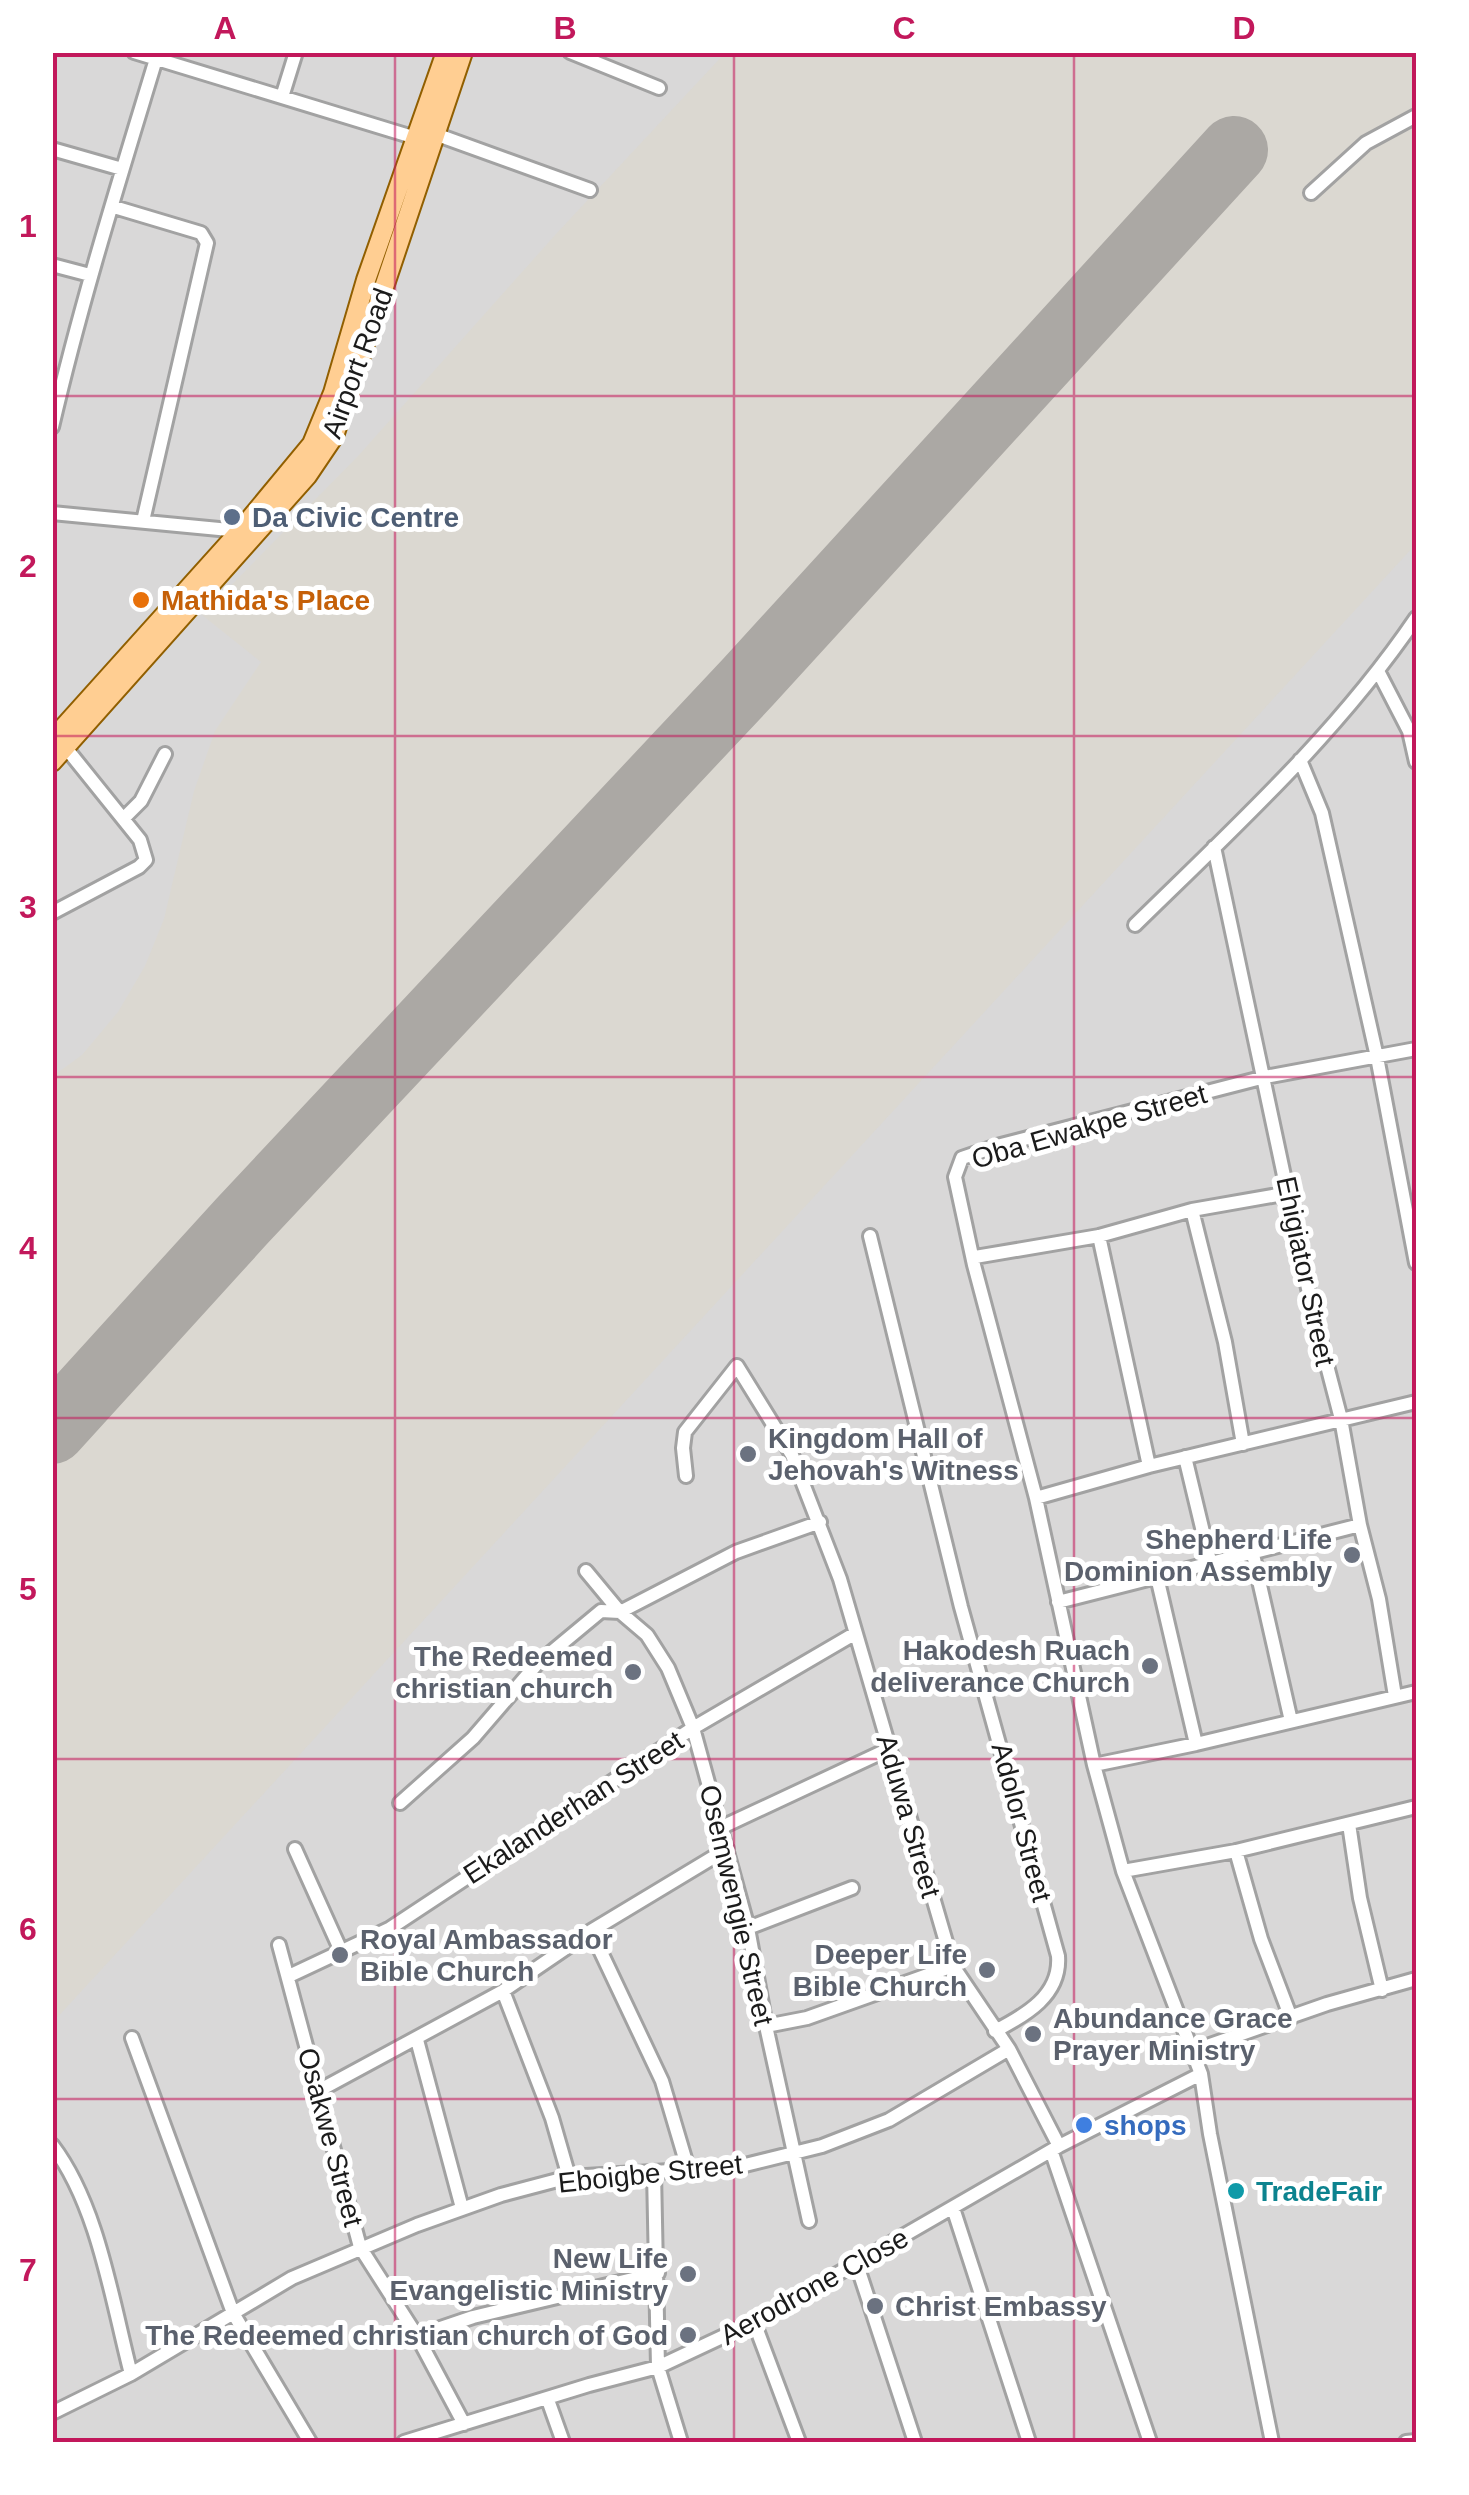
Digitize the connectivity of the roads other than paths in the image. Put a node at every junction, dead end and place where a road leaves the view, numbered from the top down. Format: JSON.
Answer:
{"nodes":[{"id":1,"x":134,"y":52,"type":"edge"},
{"id":2,"x":202,"y":52,"type":"edge"},
{"id":3,"x":296,"y":52,"type":"edge"},
{"id":4,"x":446,"y":52,"type":"edge"},
{"id":5,"x":463,"y":52,"type":"edge"},
{"id":6,"x":570,"y":52,"type":"edge"},
{"id":7,"x":156,"y":59,"type":"junction"},
{"id":8,"x":198,"y":70,"type":"junction"},
{"id":9,"x":659,"y":88,"type":"dead end"},
{"id":10,"x":282,"y":97,"type":"junction"},
{"id":11,"x":1416,"y":116,"type":"edge"},
{"id":12,"x":436,"y":134,"type":"junction"},
{"id":13,"x":416,"y":138,"type":"junction"},
{"id":14,"x":52,"y":149,"type":"edge"},
{"id":15,"x":122,"y":169,"type":"junction"},
{"id":16,"x":590,"y":190,"type":"dead end"},
{"id":17,"x":1310,"y":193,"type":"dead end"},
{"id":18,"x":114,"y":207,"type":"junction"},
{"id":19,"x":52,"y":265,"type":"edge"},
{"id":20,"x":90,"y":275,"type":"junction"},
{"id":21,"x":56,"y":398,"type":"edge"},
{"id":22,"x":52,"y":427,"type":"edge"},
{"id":23,"x":52,"y":513,"type":"edge"},
{"id":24,"x":143,"y":521,"type":"junction"},
{"id":25,"x":240,"y":532,"type":"junction"},
{"id":26,"x":1414,"y":627,"type":"edge"},
{"id":27,"x":1379,"y":673,"type":"junction"},
{"id":28,"x":111,"y":687,"type":"junction"},
{"id":29,"x":59,"y":744,"type":"edge"},
{"id":30,"x":165,"y":754,"type":"dead end"},
{"id":31,"x":1300,"y":760,"type":"junction"},
{"id":32,"x":52,"y":762,"type":"edge"},
{"id":33,"x":1416,"y":762,"type":"edge"},
{"id":34,"x":123,"y":819,"type":"junction"},
{"id":35,"x":1214,"y":847,"type":"junction"},
{"id":36,"x":52,"y":912,"type":"edge"},
{"id":37,"x":1135,"y":925,"type":"dead end"},
{"id":38,"x":1416,"y":1049,"type":"edge"},
{"id":39,"x":1377,"y":1057,"type":"junction"},
{"id":40,"x":1265,"y":1078,"type":"junction"},
{"id":41,"x":1289,"y":1192,"type":"junction"},
{"id":42,"x":1192,"y":1210,"type":"junction"},
{"id":43,"x":870,"y":1236,"type":"dead end"},
{"id":44,"x":1099,"y":1236,"type":"junction"},
{"id":45,"x":974,"y":1257,"type":"junction"},
{"id":46,"x":1416,"y":1263,"type":"edge"},
{"id":47,"x":1416,"y":1402,"type":"edge"},
{"id":48,"x":1340,"y":1419,"type":"junction"},
{"id":49,"x":1242,"y":1444,"type":"junction"},
{"id":50,"x":1186,"y":1457,"type":"junction"},
{"id":51,"x":1148,"y":1466,"type":"junction"},
{"id":52,"x":686,"y":1476,"type":"dead end"},
{"id":53,"x":1036,"y":1498,"type":"junction"},
{"id":54,"x":820,"y":1522,"type":"junction"},
{"id":55,"x":1360,"y":1525,"type":"junction"},
{"id":56,"x":1252,"y":1550,"type":"junction"},
{"id":57,"x":1210,"y":1560,"type":"junction"},
{"id":58,"x":586,"y":1571,"type":"dead end"},
{"id":59,"x":1158,"y":1577,"type":"junction"},
{"id":60,"x":1058,"y":1602,"type":"junction"},
{"id":61,"x":620,"y":1612,"type":"junction"},
{"id":62,"x":854,"y":1634,"type":"junction"},
{"id":63,"x":1416,"y":1692,"type":"edge"},
{"id":64,"x":1395,"y":1696,"type":"junction"},
{"id":65,"x":1291,"y":1721,"type":"junction"},
{"id":66,"x":693,"y":1728,"type":"junction"},
{"id":67,"x":1196,"y":1744,"type":"junction"},
{"id":68,"x":890,"y":1748,"type":"junction"},
{"id":69,"x":1094,"y":1765,"type":"junction"},
{"id":70,"x":400,"y":1803,"type":"dead end"},
{"id":71,"x":1416,"y":1807,"type":"edge"},
{"id":72,"x":1349,"y":1824,"type":"junction"},
{"id":73,"x":722,"y":1827,"type":"junction"},
{"id":74,"x":295,"y":1849,"type":"dead end"},
{"id":75,"x":727,"y":1849,"type":"junction"},
{"id":76,"x":1236,"y":1851,"type":"junction"},
{"id":77,"x":1123,"y":1870,"type":"junction"},
{"id":78,"x":852,"y":1888,"type":"dead end"},
{"id":79,"x":748,"y":1928,"type":"junction"},
{"id":80,"x":591,"y":1931,"type":"junction"},
{"id":81,"x":279,"y":1946,"type":"dead end"},
{"id":82,"x":341,"y":1951,"type":"junction"},
{"id":83,"x":954,"y":1966,"type":"junction"},
{"id":84,"x":289,"y":1976,"type":"junction"},
{"id":85,"x":1416,"y":1979,"type":"edge"},
{"id":86,"x":1382,"y":1990,"type":"junction"},
{"id":87,"x":503,"y":1991,"type":"junction"},
{"id":88,"x":1291,"y":2018,"type":"junction"},
{"id":89,"x":766,"y":2026,"type":"junction"},
{"id":90,"x":995,"y":2031,"type":"junction"},
{"id":91,"x":132,"y":2038,"type":"dead end"},
{"id":92,"x":416,"y":2040,"type":"junction"},
{"id":93,"x":1009,"y":2050,"type":"junction"},
{"id":94,"x":1190,"y":2052,"type":"junction"},
{"id":95,"x":1201,"y":2074,"type":"junction"},
{"id":96,"x":320,"y":2090,"type":"junction"},
{"id":97,"x":52,"y":2145,"type":"edge"},
{"id":98,"x":1055,"y":2150,"type":"junction"},
{"id":99,"x":793,"y":2154,"type":"junction"},
{"id":100,"x":654,"y":2172,"type":"junction"},
{"id":101,"x":689,"y":2172,"type":"junction"},
{"id":102,"x":569,"y":2177,"type":"junction"},
{"id":103,"x":462,"y":2208,"type":"junction"},
{"id":104,"x":953,"y":2208,"type":"junction"},
{"id":105,"x":809,"y":2220,"type":"dead end"},
{"id":106,"x":360,"y":2247,"type":"junction"},
{"id":107,"x":857,"y":2265,"type":"junction"},
{"id":108,"x":658,"y":2273,"type":"junction"},
{"id":109,"x":233,"y":2313,"type":"junction"},
{"id":110,"x":754,"y":2322,"type":"junction"},
{"id":111,"x":417,"y":2336,"type":"junction"},
{"id":112,"x":658,"y":2368,"type":"junction"},
{"id":113,"x":131,"y":2374,"type":"junction"},
{"id":114,"x":548,"y":2400,"type":"junction"},
{"id":115,"x":52,"y":2413,"type":"edge"},
{"id":116,"x":464,"y":2424,"type":"junction"},
{"id":117,"x":1416,"y":2441,"type":"edge"},
{"id":118,"x":310,"y":2442,"type":"edge"},
{"id":119,"x":404,"y":2442,"type":"edge"},
{"id":120,"x":563,"y":2442,"type":"edge"},
{"id":121,"x":680,"y":2442,"type":"edge"},
{"id":122,"x":800,"y":2442,"type":"edge"},
{"id":123,"x":915,"y":2442,"type":"edge"},
{"id":124,"x":1029,"y":2442,"type":"edge"},
{"id":125,"x":1150,"y":2442,"type":"edge"},
{"id":126,"x":1272,"y":2442,"type":"edge"},
{"id":127,"x":1406,"y":2442,"type":"edge"}],
"edges":[{"from":1,"to":7,"type":"street"},
{"from":2,"to":8,"type":"street"},
{"from":3,"to":10,"type":"street"},
{"from":4,"to":13,"type":"main road","name":"Airport Road"},
{"from":5,"to":12,"type":"main road","name":"Airport Road"},
{"from":6,"to":9,"type":"street"},
{"from":7,"to":8,"type":"street"},
{"from":7,"to":15,"type":"street"},
{"from":8,"to":10,"type":"street"},
{"from":10,"to":13,"type":"street"},
{"from":11,"to":17,"type":"street"},
{"from":12,"to":16,"type":"street"},
{"from":12,"to":28,"type":"main road","name":"Airport Road"},
{"from":13,"to":25,"type":"main road","name":"Airport Road"},
{"from":14,"to":15,"type":"street"},
{"from":15,"to":18,"type":"street"},
{"from":18,"to":20,"type":"street"},
{"from":18,"to":24,"type":"street"},
{"from":19,"to":20,"type":"street"},
{"from":20,"to":21,"type":"street"},
{"from":21,"to":22,"type":"street"},
{"from":23,"to":24,"type":"street"},
{"from":24,"to":25,"type":"street"},
{"from":25,"to":28,"type":"main road","name":"Airport Road"},
{"from":26,"to":27,"type":"street"},
{"from":27,"to":31,"type":"street"},
{"from":27,"to":33,"type":"street"},
{"from":28,"to":29,"type":"main road","name":"Airport Road"},
{"from":29,"to":32,"type":"main road","name":"Airport Road"},
{"from":29,"to":34,"type":"street"},
{"from":30,"to":34,"type":"street"},
{"from":31,"to":35,"type":"street"},
{"from":31,"to":39,"type":"street"},
{"from":34,"to":36,"type":"street"},
{"from":35,"to":37,"type":"street"},
{"from":35,"to":40,"type":"street","name":"Ehigiator Street"},
{"from":38,"to":39,"type":"street"},
{"from":39,"to":40,"type":"street"},
{"from":39,"to":46,"type":"street"},
{"from":40,"to":41,"type":"street","name":"Ehigiator Street"},
{"from":40,"to":45,"type":"street","name":"Oba Ewakpe Street"},
{"from":41,"to":42,"type":"street"},
{"from":41,"to":48,"type":"street","name":"Ehigiator Street"},
{"from":42,"to":44,"type":"street"},
{"from":42,"to":49,"type":"street"},
{"from":43,"to":90,"type":"street","name":"Adolor Street"},
{"from":44,"to":45,"type":"street"},
{"from":44,"to":51,"type":"street"},
{"from":45,"to":53,"type":"street","name":"Oba Ewakpe Street"},
{"from":47,"to":48,"type":"street"},
{"from":48,"to":49,"type":"street"},
{"from":48,"to":55,"type":"street","name":"Ehigiator Street"},
{"from":49,"to":50,"type":"street"},
{"from":50,"to":51,"type":"street"},
{"from":50,"to":57,"type":"street"},
{"from":51,"to":53,"type":"street"},
{"from":52,"to":54,"type":"street","name":"Aduwa Street"},
{"from":53,"to":60,"type":"street","name":"Oba Ewakpe Street"},
{"from":54,"to":61,"type":"street"},
{"from":54,"to":62,"type":"street","name":"Aduwa Street"},
{"from":55,"to":56,"type":"street"},
{"from":55,"to":64,"type":"street","name":"Ehigiator Street"},
{"from":56,"to":57,"type":"street"},
{"from":56,"to":65,"type":"street"},
{"from":57,"to":59,"type":"street"},
{"from":58,"to":61,"type":"street","name":"Osemwengie Street"},
{"from":59,"to":60,"type":"street"},
{"from":59,"to":67,"type":"street"},
{"from":60,"to":69,"type":"street","name":"Oba Ewakpe Street"},
{"from":61,"to":66,"type":"street","name":"Osemwengie Street"},
{"from":61,"to":70,"type":"street"},
{"from":62,"to":66,"type":"street","name":"Ekalanderhan Street"},
{"from":62,"to":68,"type":"street","name":"Aduwa Street"},
{"from":63,"to":64,"type":"street"},
{"from":64,"to":65,"type":"street"},
{"from":65,"to":67,"type":"street"},
{"from":66,"to":73,"type":"street","name":"Osemwengie Street"},
{"from":66,"to":82,"type":"street","name":"Ekalanderhan Street"},
{"from":67,"to":69,"type":"street"},
{"from":68,"to":73,"type":"street"},
{"from":68,"to":83,"type":"street","name":"Aduwa Street"},
{"from":69,"to":77,"type":"street","name":"Oba Ewakpe Street"},
{"from":71,"to":72,"type":"street"},
{"from":72,"to":76,"type":"street"},
{"from":72,"to":86,"type":"street"},
{"from":73,"to":75,"type":"street","name":"Osemwengie Street"},
{"from":74,"to":82,"type":"street"},
{"from":75,"to":79,"type":"street","name":"Osemwengie Street"},
{"from":75,"to":80,"type":"street"},
{"from":76,"to":77,"type":"street"},
{"from":76,"to":88,"type":"street"},
{"from":77,"to":94,"type":"street","name":"Oba Ewakpe Street"},
{"from":78,"to":79,"type":"street"},
{"from":79,"to":89,"type":"street","name":"Osemwengie Street"},
{"from":80,"to":87,"type":"street"},
{"from":80,"to":101,"type":"street"},
{"from":81,"to":84,"type":"street","name":"Osakwe Street"},
{"from":82,"to":84,"type":"street","name":"Ekalanderhan Street"},
{"from":83,"to":89,"type":"street"},
{"from":83,"to":90,"type":"street","name":"Aduwa Street"},
{"from":84,"to":96,"type":"street","name":"Osakwe Street"},
{"from":85,"to":86,"type":"street"},
{"from":86,"to":88,"type":"street"},
{"from":87,"to":92,"type":"street"},
{"from":87,"to":102,"type":"street"},
{"from":88,"to":94,"type":"street"},
{"from":89,"to":99,"type":"street","name":"Osemwengie Street"},
{"from":90,"to":93,"type":"street","name":"Aduwa Street"},
{"from":91,"to":109,"type":"street"},
{"from":92,"to":96,"type":"street"},
{"from":92,"to":103,"type":"street"},
{"from":93,"to":98,"type":"street","name":"Aduwa Street"},
{"from":93,"to":99,"type":"street","name":"Eboigbe Street"},
{"from":94,"to":95,"type":"street","name":"Oba Ewakpe Street"},
{"from":95,"to":98,"type":"street","name":"Aerodrone Close"},
{"from":95,"to":126,"type":"street","name":"Oba Ewakpe Street"},
{"from":96,"to":106,"type":"street","name":"Osakwe Street"},
{"from":97,"to":113,"type":"street"},
{"from":98,"to":104,"type":"street","name":"Aerodrone Close"},
{"from":98,"to":125,"type":"street","name":"Aduwa Street"},
{"from":99,"to":101,"type":"street","name":"Eboigbe Street"},
{"from":99,"to":105,"type":"street","name":"Osemwengie Street"},
{"from":100,"to":101,"type":"street","name":"Eboigbe Street"},
{"from":100,"to":102,"type":"street","name":"Eboigbe Street"},
{"from":100,"to":108,"type":"street"},
{"from":102,"to":103,"type":"street","name":"Eboigbe Street"},
{"from":103,"to":106,"type":"street","name":"Eboigbe Street"},
{"from":104,"to":107,"type":"street","name":"Aerodrone Close"},
{"from":104,"to":124,"type":"street"},
{"from":106,"to":109,"type":"street","name":"Eboigbe Street"},
{"from":106,"to":111,"type":"street","name":"Osakwe Street"},
{"from":107,"to":110,"type":"street","name":"Aerodrone Close"},
{"from":107,"to":123,"type":"street"},
{"from":108,"to":111,"type":"street"},
{"from":108,"to":112,"type":"street"},
{"from":109,"to":113,"type":"street","name":"Eboigbe Street"},
{"from":109,"to":118,"type":"street"},
{"from":110,"to":112,"type":"street","name":"Aerodrone Close"},
{"from":110,"to":122,"type":"street"},
{"from":111,"to":116,"type":"street","name":"Osakwe Street"},
{"from":112,"to":114,"type":"street","name":"Aerodrone Close"},
{"from":112,"to":121,"type":"street"},
{"from":113,"to":115,"type":"street","name":"Eboigbe Street"},
{"from":114,"to":116,"type":"street","name":"Aerodrone Close"},
{"from":114,"to":120,"type":"street"},
{"from":116,"to":119,"type":"street","name":"Aerodrone Close"},
{"from":117,"to":127,"type":"street"}]}
